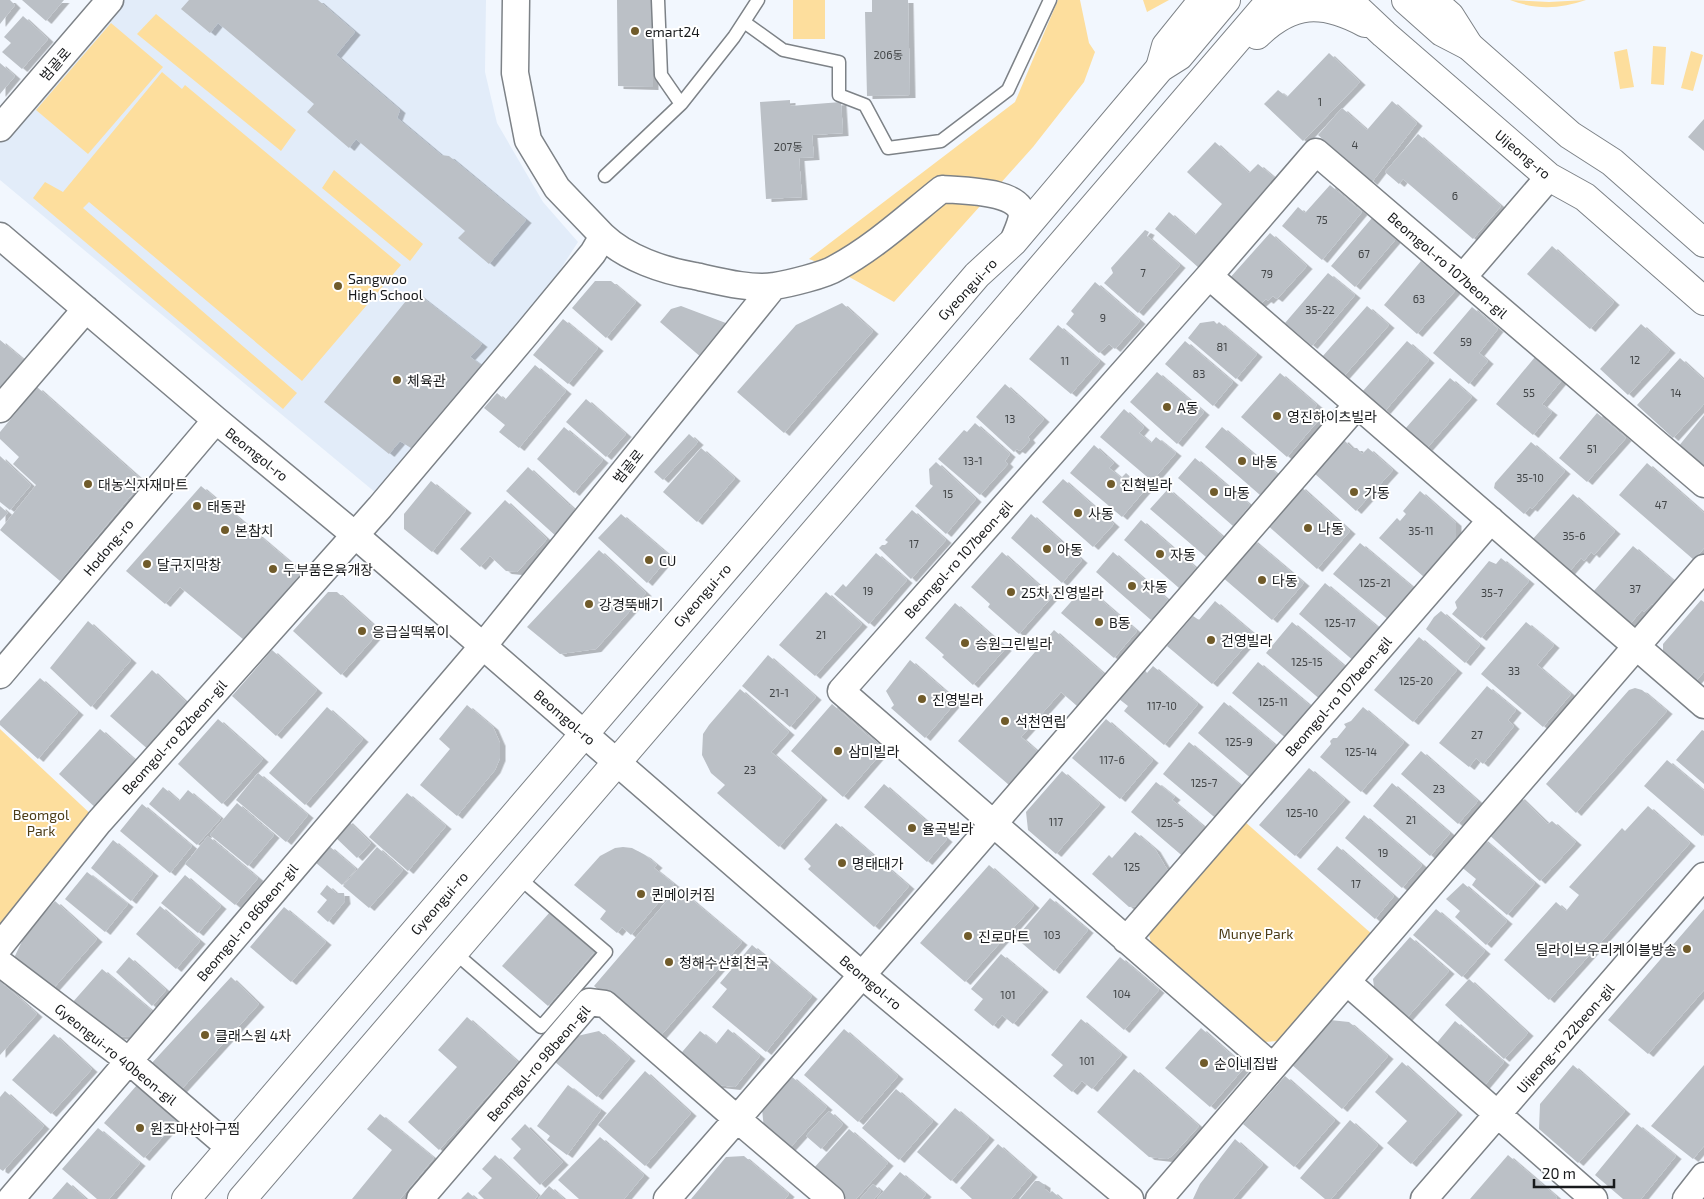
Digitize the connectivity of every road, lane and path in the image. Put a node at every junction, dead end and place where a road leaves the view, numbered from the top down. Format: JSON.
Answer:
{"nodes":[{"id":1,"x":110,"y":0,"type":"edge"},
{"id":2,"x":516,"y":0,"type":"edge"},
{"id":3,"x":658,"y":0,"type":"edge"},
{"id":4,"x":758,"y":0,"type":"edge"},
{"id":5,"x":1050,"y":0,"type":"edge"},
{"id":6,"x":1202,"y":0,"type":"edge"},
{"id":7,"x":1226,"y":0,"type":"edge"},
{"id":8,"x":1271,"y":0,"type":"edge"},
{"id":9,"x":1348,"y":0,"type":"edge"},
{"id":10,"x":1406,"y":0,"type":"edge"},
{"id":11,"x":1432,"y":0,"type":"edge"},
{"id":12,"x":744,"y":22,"type":"junction"},
{"id":13,"x":1384,"y":34,"type":"junction"},
{"id":14,"x":1469,"y":46,"type":"junction"},
{"id":15,"x":1160,"y":68,"type":"junction"},
{"id":16,"x":1200,"y":82,"type":"junction"},
{"id":17,"x":681,"y":104,"type":"junction"},
{"id":18,"x":0,"y":128,"type":"edge"},
{"id":19,"x":605,"y":176,"type":"dead end"},
{"id":20,"x":1549,"y":177,"type":"junction"},
{"id":21,"x":0,"y":236,"type":"edge"},
{"id":22,"x":603,"y":236,"type":"junction"},
{"id":23,"x":1013,"y":242,"type":"junction"},
{"id":24,"x":1704,"y":243,"type":"edge"},
{"id":25,"x":1209,"y":276,"type":"junction"},
{"id":26,"x":1463,"y":277,"type":"junction"},
{"id":27,"x":773,"y":287,"type":"junction"},
{"id":28,"x":1704,"y":301,"type":"edge"},
{"id":29,"x":86,"y":309,"type":"junction"},
{"id":30,"x":1357,"y":405,"type":"junction"},
{"id":31,"x":0,"y":409,"type":"edge"},
{"id":32,"x":216,"y":420,"type":"junction"},
{"id":33,"x":1704,"y":484,"type":"edge"},
{"id":34,"x":1491,"y":520,"type":"junction"},
{"id":35,"x":355,"y":535,"type":"junction"},
{"id":36,"x":1704,"y":568,"type":"edge"},
{"id":37,"x":483,"y":646,"type":"junction"},
{"id":38,"x":1636,"y":646,"type":"junction"},
{"id":39,"x":0,"y":675,"type":"edge"},
{"id":40,"x":1704,"y":705,"type":"edge"},
{"id":41,"x":584,"y":734,"type":"junction"},
{"id":42,"x":617,"y":762,"type":"junction"},
{"id":43,"x":993,"y":824,"type":"junction"},
{"id":44,"x":1704,"y":876,"type":"edge"},
{"id":45,"x":518,"y":877,"type":"junction"},
{"id":46,"x":1126,"y":940,"type":"junction"},
{"id":47,"x":0,"y":946,"type":"edge"},
{"id":48,"x":454,"y":952,"type":"junction"},
{"id":49,"x":0,"y":963,"type":"edge"},
{"id":50,"x":863,"y":976,"type":"junction"},
{"id":51,"x":1347,"y":982,"type":"junction"},
{"id":52,"x":129,"y":1061,"type":"junction"},
{"id":53,"x":1273,"y":1067,"type":"junction"},
{"id":54,"x":1498,"y":1116,"type":"junction"},
{"id":55,"x":738,"y":1119,"type":"junction"},
{"id":56,"x":230,"y":1148,"type":"junction"},
{"id":57,"x":1704,"y":1176,"type":"edge"},
{"id":58,"x":11,"y":1199,"type":"edge"},
{"id":59,"x":186,"y":1199,"type":"edge"},
{"id":60,"x":242,"y":1199,"type":"edge"},
{"id":61,"x":420,"y":1199,"type":"edge"},
{"id":62,"x":667,"y":1199,"type":"edge"},
{"id":63,"x":831,"y":1199,"type":"edge"},
{"id":64,"x":1130,"y":1199,"type":"edge"},
{"id":65,"x":1159,"y":1199,"type":"edge"},
{"id":66,"x":1424,"y":1199,"type":"edge"},
{"id":67,"x":1594,"y":1199,"type":"edge"},
{"id":68,"x":1686,"y":1199,"type":"edge"}],
"edges":[{"from":1,"to":18,"type":"street","name":"범골로"},
{"from":2,"to":22,"type":"street"},
{"from":3,"to":17,"type":"lane"},
{"from":4,"to":12,"type":"lane"},
{"from":5,"to":12,"type":"lane"},
{"from":6,"to":15,"type":"main road"},
{"from":7,"to":15,"type":"main road","name":"Gyeongui-ro"},
{"from":8,"to":16,"type":"main road"},
{"from":9,"to":13,"type":"main road","name":"Uijeong-ro"},
{"from":10,"to":14,"type":"main road"},
{"from":11,"to":14,"type":"main road"},
{"from":12,"to":17,"type":"lane"},
{"from":13,"to":16,"type":"main road"},
{"from":13,"to":20,"type":"main road","name":"Uijeong-ro"},
{"from":14,"to":24,"type":"main road"},
{"from":15,"to":23,"type":"main road","name":"Gyeongui-ro"},
{"from":16,"to":42,"type":"main road"},
{"from":17,"to":19,"type":"lane"},
{"from":20,"to":26,"type":"street"},
{"from":20,"to":28,"type":"main road","name":"Uijeong-ro"},
{"from":21,"to":29,"type":"street","name":"Beomgol-ro"},
{"from":22,"to":27,"type":"street"},
{"from":22,"to":35,"type":"street"},
{"from":23,"to":27,"type":"street"},
{"from":23,"to":41,"type":"main road","name":"Gyeongui-ro"},
{"from":25,"to":26,"type":"street","name":"Beomgol-ro 107beon-gil"},
{"from":25,"to":30,"type":"street"},
{"from":25,"to":43,"type":"street","name":"Beomgol-ro 107beon-gil"},
{"from":26,"to":33,"type":"street","name":"Beomgol-ro 107beon-gil"},
{"from":27,"to":37,"type":"street","name":"범골로"},
{"from":29,"to":31,"type":"street"},
{"from":29,"to":32,"type":"street","name":"Beomgol-ro"},
{"from":30,"to":34,"type":"street"},
{"from":30,"to":43,"type":"street"},
{"from":32,"to":35,"type":"street","name":"Beomgol-ro"},
{"from":32,"to":39,"type":"street","name":"Hodong-ro"},
{"from":34,"to":38,"type":"street"},
{"from":34,"to":46,"type":"street","name":"Beomgol-ro 107beon-gil"},
{"from":35,"to":37,"type":"street","name":"Beomgol-ro"},
{"from":35,"to":47,"type":"street","name":"Beomgol-ro 82beon-gil"},
{"from":36,"to":38,"type":"street"},
{"from":37,"to":41,"type":"street","name":"Beomgol-ro"},
{"from":37,"to":52,"type":"street","name":"Beomgol-ro 86beon-gil"},
{"from":38,"to":40,"type":"street"},
{"from":38,"to":51,"type":"street"},
{"from":41,"to":42,"type":"street","name":"Beomgol-ro"},
{"from":41,"to":56,"type":"main road","name":"Gyeongui-ro"},
{"from":42,"to":45,"type":"main road"},
{"from":42,"to":50,"type":"street","name":"Beomgol-ro"},
{"from":43,"to":46,"type":"street","name":"Beomgol-ro 107beon-gil"},
{"from":43,"to":50,"type":"street"},
{"from":44,"to":54,"type":"street","name":"Uijeong-ro 22beon-gil"},
{"from":45,"to":48,"type":"main road"},
{"from":45,"to":48,"type":"lane"},
{"from":46,"to":53,"type":"street","name":"Beomgol-ro 107beon-gil"},
{"from":48,"to":60,"type":"main road"},
{"from":49,"to":52,"type":"street","name":"Gyeongui-ro 40beon-gil"},
{"from":50,"to":55,"type":"street"},
{"from":50,"to":64,"type":"street","name":"Beomgol-ro"},
{"from":51,"to":53,"type":"street"},
{"from":51,"to":54,"type":"street"},
{"from":52,"to":56,"type":"street","name":"Gyeongui-ro 40beon-gil"},
{"from":52,"to":58,"type":"street","name":"Beomgol-ro 86beon-gil"},
{"from":53,"to":65,"type":"street"},
{"from":54,"to":66,"type":"street","name":"Uijeong-ro 22beon-gil"},
{"from":54,"to":67,"type":"street"},
{"from":55,"to":61,"type":"street","name":"Beomgol-ro 98beon-gil"},
{"from":55,"to":62,"type":"street"},
{"from":55,"to":63,"type":"street","name":"Beomgol-ro 98beon-gil"},
{"from":56,"to":59,"type":"main road","name":"Gyeongui-ro"},
{"from":57,"to":68,"type":"street"}]}
